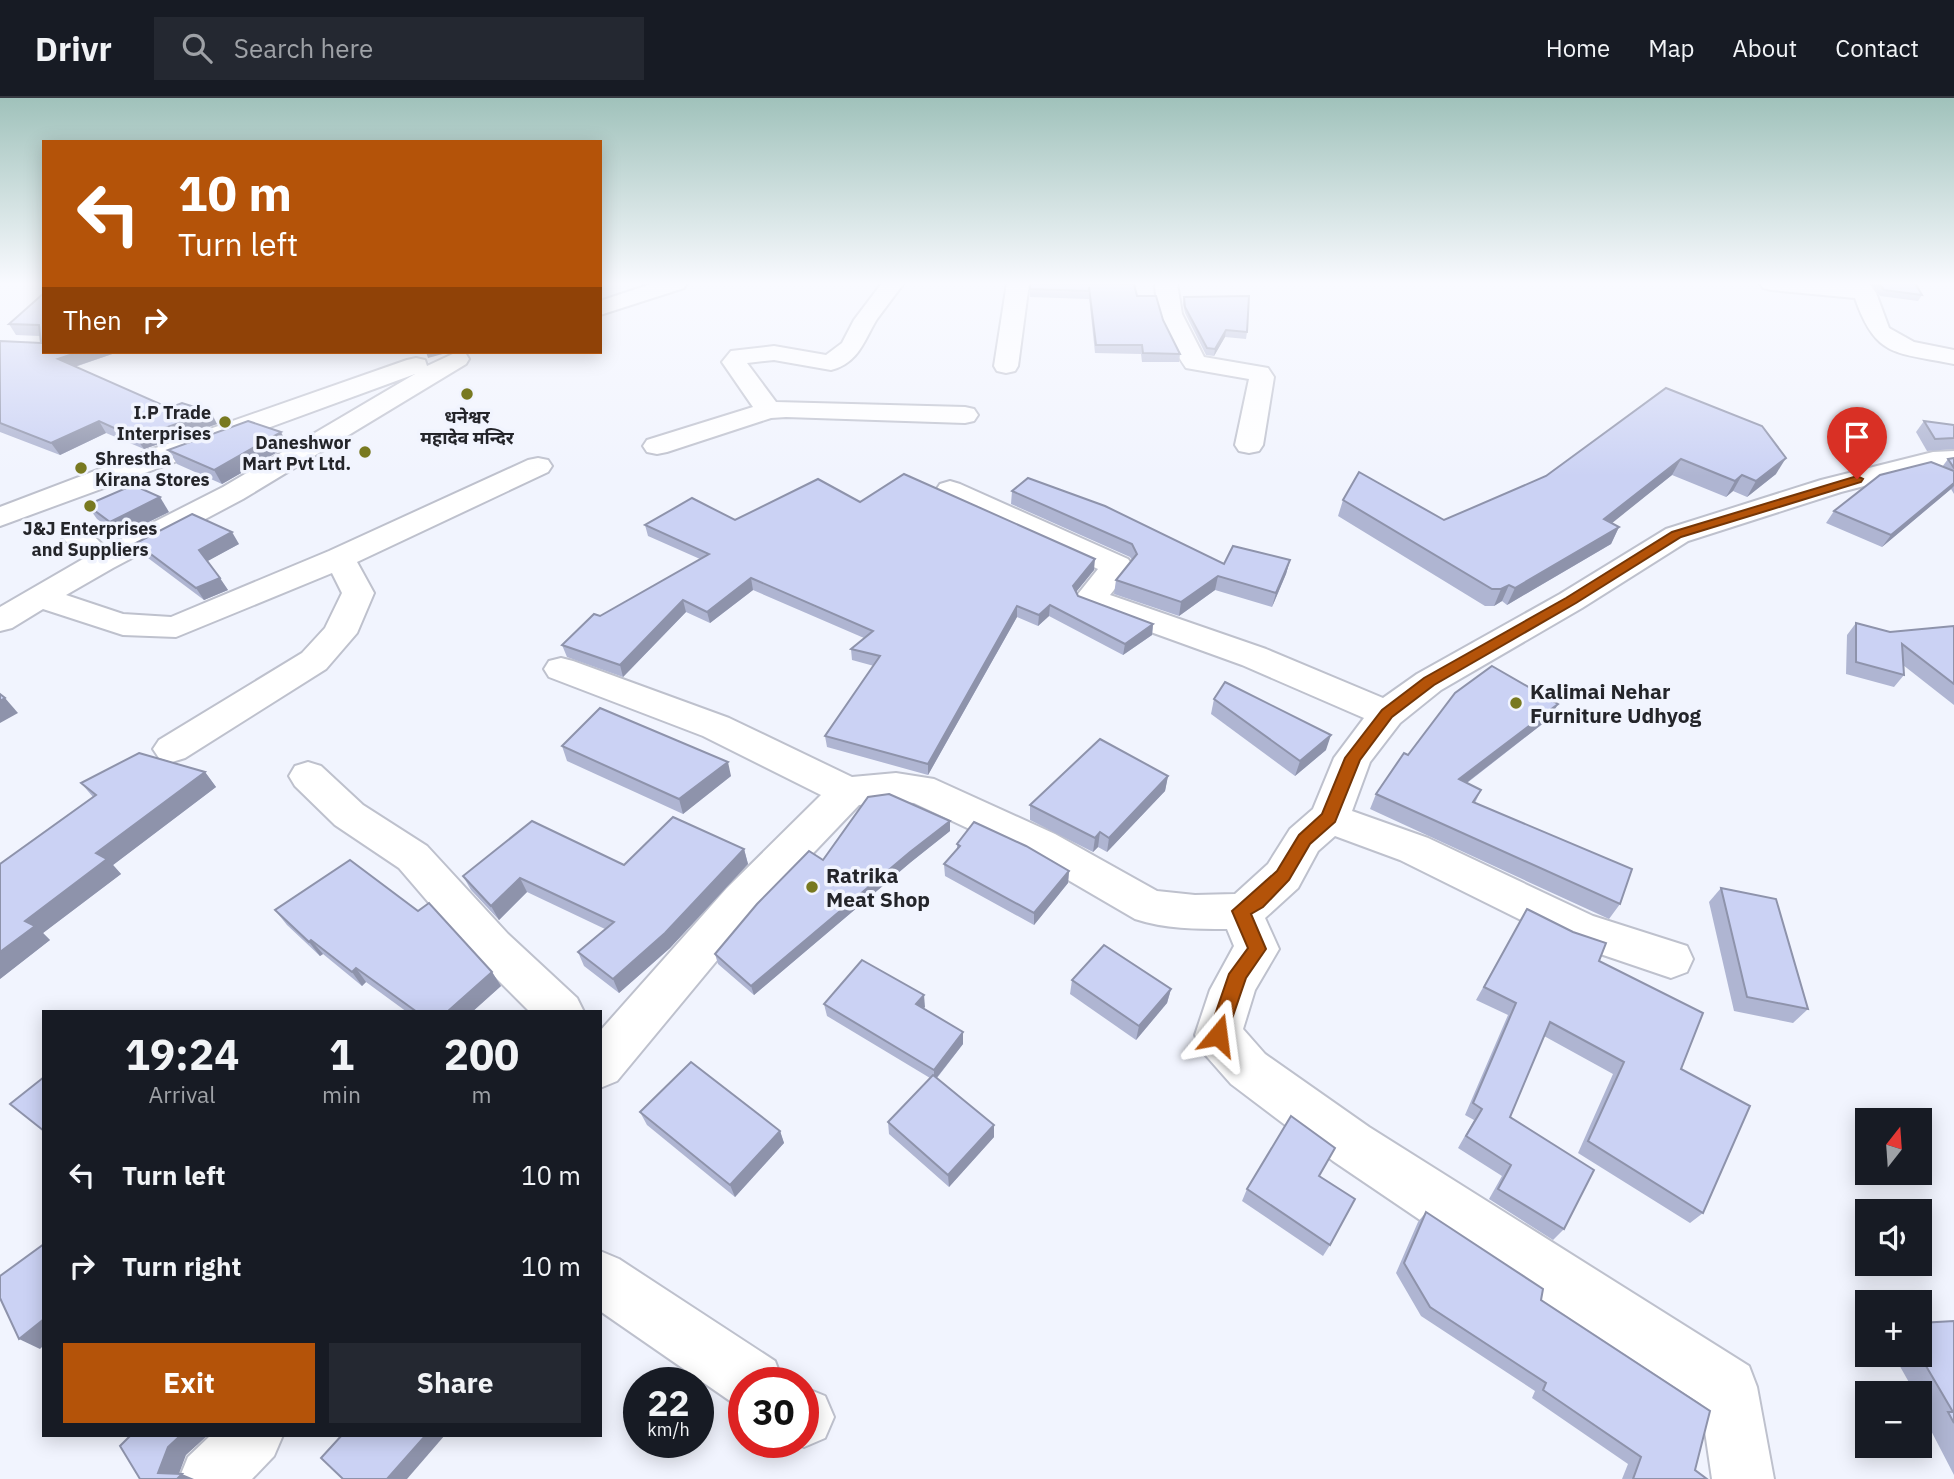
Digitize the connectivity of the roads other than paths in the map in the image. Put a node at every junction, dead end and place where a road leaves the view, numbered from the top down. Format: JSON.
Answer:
{"nodes":[{"id":1,"x":851,"y":347,"type":"edge"},
{"id":2,"x":1009,"y":347,"type":"edge"},
{"id":3,"x":1187,"y":347,"type":"edge"},
{"id":4,"x":1914,"y":347,"type":"edge"},
{"id":5,"x":467,"y":356,"type":"edge"},
{"id":6,"x":1954,"y":357,"type":"edge"},
{"id":7,"x":414,"y":359,"type":"edge"},
{"id":8,"x":1006,"y":366,"type":"dead end"},
{"id":9,"x":768,"y":411,"type":"junction"},
{"id":10,"x":965,"y":415,"type":"dead end"},
{"id":11,"x":1250,"y":445,"type":"dead end"},
{"id":12,"x":657,"y":446,"type":"dead end"},
{"id":13,"x":1954,"y":459,"type":"edge"},
{"id":14,"x":538,"y":466,"type":"dead end"},
{"id":15,"x":950,"y":490,"type":"dead end"},
{"id":16,"x":0,"y":517,"type":"edge"},
{"id":17,"x":75,"y":535,"type":"dead end"},
{"id":18,"x":340,"y":558,"type":"junction"},
{"id":19,"x":102,"y":561,"type":"junction"},
{"id":20,"x":40,"y":597,"type":"junction"},
{"id":21,"x":0,"y":621,"type":"edge"},
{"id":22,"x":561,"y":670,"type":"dead end"},
{"id":23,"x":1387,"y":714,"type":"junction"},
{"id":24,"x":172,"y":749,"type":"dead end"},
{"id":25,"x":308,"y":776,"type":"dead end"},
{"id":26,"x":848,"y":792,"type":"junction"},
{"id":27,"x":1329,"y":818,"type":"junction"},
{"id":28,"x":1241,"y":911,"type":"junction"},
{"id":29,"x":1671,"y":959,"type":"dead end"},
{"id":30,"x":559,"y":1010,"type":"edge"},
{"id":31,"x":605,"y":1051,"type":"edge"},
{"id":32,"x":602,"y":1279,"type":"edge"},
{"id":33,"x":732,"y":1367,"type":"edge"},
{"id":34,"x":251,"y":1437,"type":"edge"},
{"id":35,"x":210,"y":1479,"type":"edge"},
{"id":36,"x":1744,"y":1479,"type":"edge"}],
"edges":[{"from":1,"to":9,"type":"street"},
{"from":2,"to":8,"type":"street"},
{"from":3,"to":11,"type":"street"},
{"from":4,"to":6,"type":"street"},
{"from":5,"to":7,"type":"street"},
{"from":5,"to":19,"type":"street"},
{"from":7,"to":16,"type":"street"},
{"from":9,"to":10,"type":"street"},
{"from":9,"to":12,"type":"street"},
{"from":13,"to":23,"type":"street"},
{"from":14,"to":18,"type":"street"},
{"from":15,"to":23,"type":"street"},
{"from":17,"to":19,"type":"street"},
{"from":18,"to":20,"type":"street"},
{"from":18,"to":24,"type":"street"},
{"from":19,"to":20,"type":"street"},
{"from":20,"to":21,"type":"street"},
{"from":22,"to":26,"type":"street"},
{"from":23,"to":27,"type":"street"},
{"from":25,"to":30,"type":"street"},
{"from":26,"to":28,"type":"street"},
{"from":26,"to":31,"type":"street"},
{"from":27,"to":28,"type":"street"},
{"from":27,"to":29,"type":"street"},
{"from":28,"to":36,"type":"street"},
{"from":32,"to":33,"type":"street"},
{"from":34,"to":35,"type":"street"}]}
